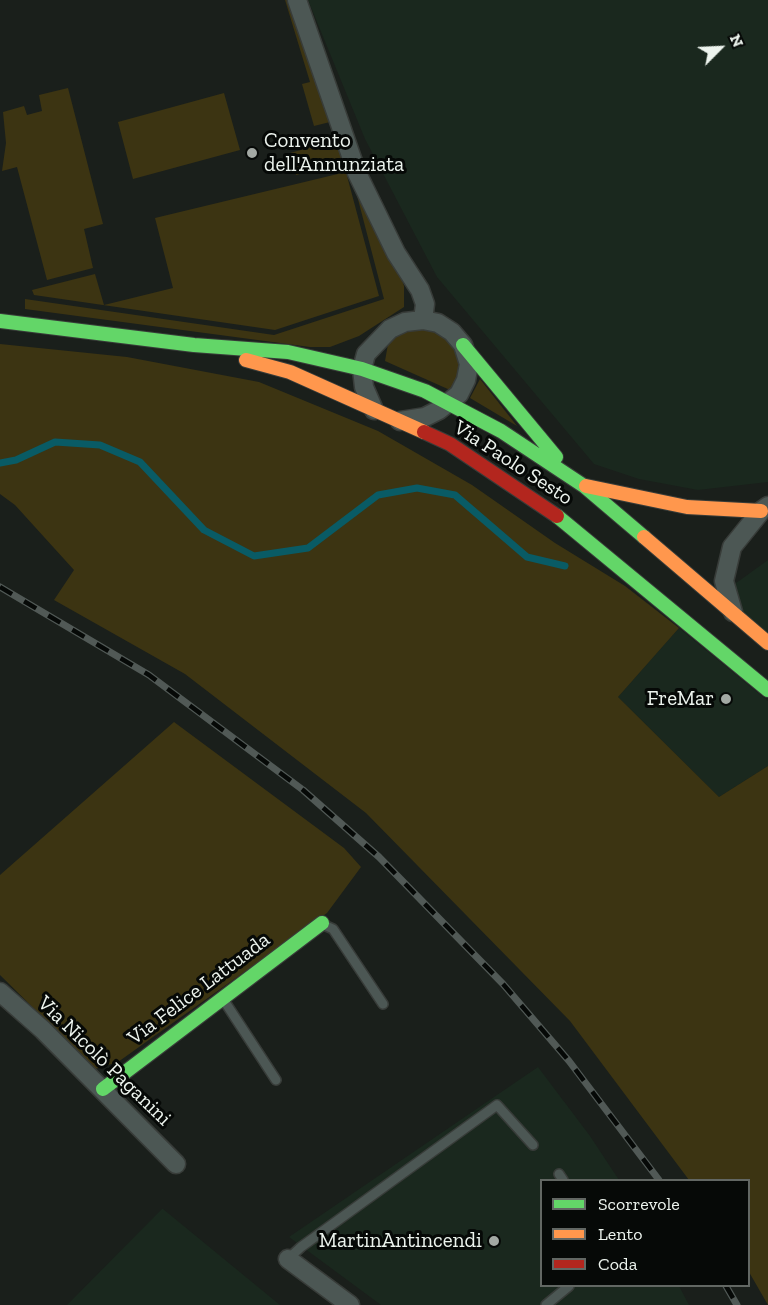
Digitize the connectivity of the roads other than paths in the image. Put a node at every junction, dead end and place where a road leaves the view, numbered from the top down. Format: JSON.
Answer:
{"nodes":[{"id":1,"x":297,"y":0,"type":"edge"},
{"id":2,"x":423,"y":320,"type":"junction"},
{"id":3,"x":0,"y":321,"type":"edge"},
{"id":4,"x":194,"y":345,"type":"junction"},
{"id":5,"x":463,"y":345,"type":"junction"},
{"id":6,"x":362,"y":369,"type":"junction"},
{"id":7,"x":450,"y":404,"type":"junction"},
{"id":8,"x":374,"y":410,"type":"junction"},
{"id":9,"x":400,"y":421,"type":"junction"},
{"id":10,"x":584,"y":486,"type":"junction"},
{"id":11,"x":764,"y":508,"type":"edge"},
{"id":12,"x":734,"y":614,"type":"junction"},
{"id":13,"x":768,"y":643,"type":"edge"},
{"id":14,"x":768,"y":690,"type":"edge"},
{"id":15,"x":322,"y":923,"type":"joint"},
{"id":16,"x":0,"y":992,"type":"edge"},
{"id":17,"x":222,"y":998,"type":"junction"},
{"id":18,"x":383,"y":1004,"type":"dead end"},
{"id":19,"x":276,"y":1080,"type":"dead end"},
{"id":20,"x":102,"y":1089,"type":"junction"},
{"id":21,"x":533,"y":1145,"type":"dead end"},
{"id":22,"x":176,"y":1164,"type":"dead end"},
{"id":23,"x":288,"y":1259,"type":"joint"},
{"id":24,"x":568,"y":1287,"type":"edge"},
{"id":25,"x":350,"y":1305,"type":"edge"},
{"id":26,"x":546,"y":1305,"type":"edge"}],
"edges":[{"from":1,"to":2,"type":"street"},
{"from":2,"to":5,"type":"street"},
{"from":2,"to":6,"type":"street"},
{"from":3,"to":4,"type":"street","name":"Via Paolo Sesto"},
{"from":4,"to":6,"type":"street","name":"Via Paolo Sesto"},
{"from":4,"to":8,"type":"street","name":"Via Paolo Sesto"},
{"from":5,"to":7,"type":"street"},
{"from":5,"to":10,"type":"street","name":"Via Paolo Sesto"},
{"from":6,"to":7,"type":"street","name":"Via Paolo Sesto"},
{"from":6,"to":8,"type":"street"},
{"from":7,"to":9,"type":"street"},
{"from":7,"to":10,"type":"street","name":"Via Paolo Sesto"},
{"from":8,"to":9,"type":"street","name":"Via Paolo Sesto"},
{"from":9,"to":14,"type":"street","name":"Via Paolo Sesto"},
{"from":10,"to":11,"type":"street"},
{"from":10,"to":12,"type":"street","name":"Via Paolo Sesto"},
{"from":11,"to":12,"type":"street"},
{"from":12,"to":13,"type":"street","name":"Via Paolo Sesto"},
{"from":15,"to":17,"type":"street","name":"Via Felice Lattuada"},
{"from":15,"to":18,"type":"lane"},
{"from":16,"to":20,"type":"street","name":"Via Nicolò Paganini"},
{"from":17,"to":19,"type":"lane"},
{"from":17,"to":20,"type":"street","name":"Via Felice Lattuada"},
{"from":20,"to":22,"type":"street","name":"Via Nicolò Paganini"},
{"from":21,"to":23,"type":"lane"},
{"from":23,"to":25,"type":"street"},
{"from":24,"to":26,"type":"lane"}]}
